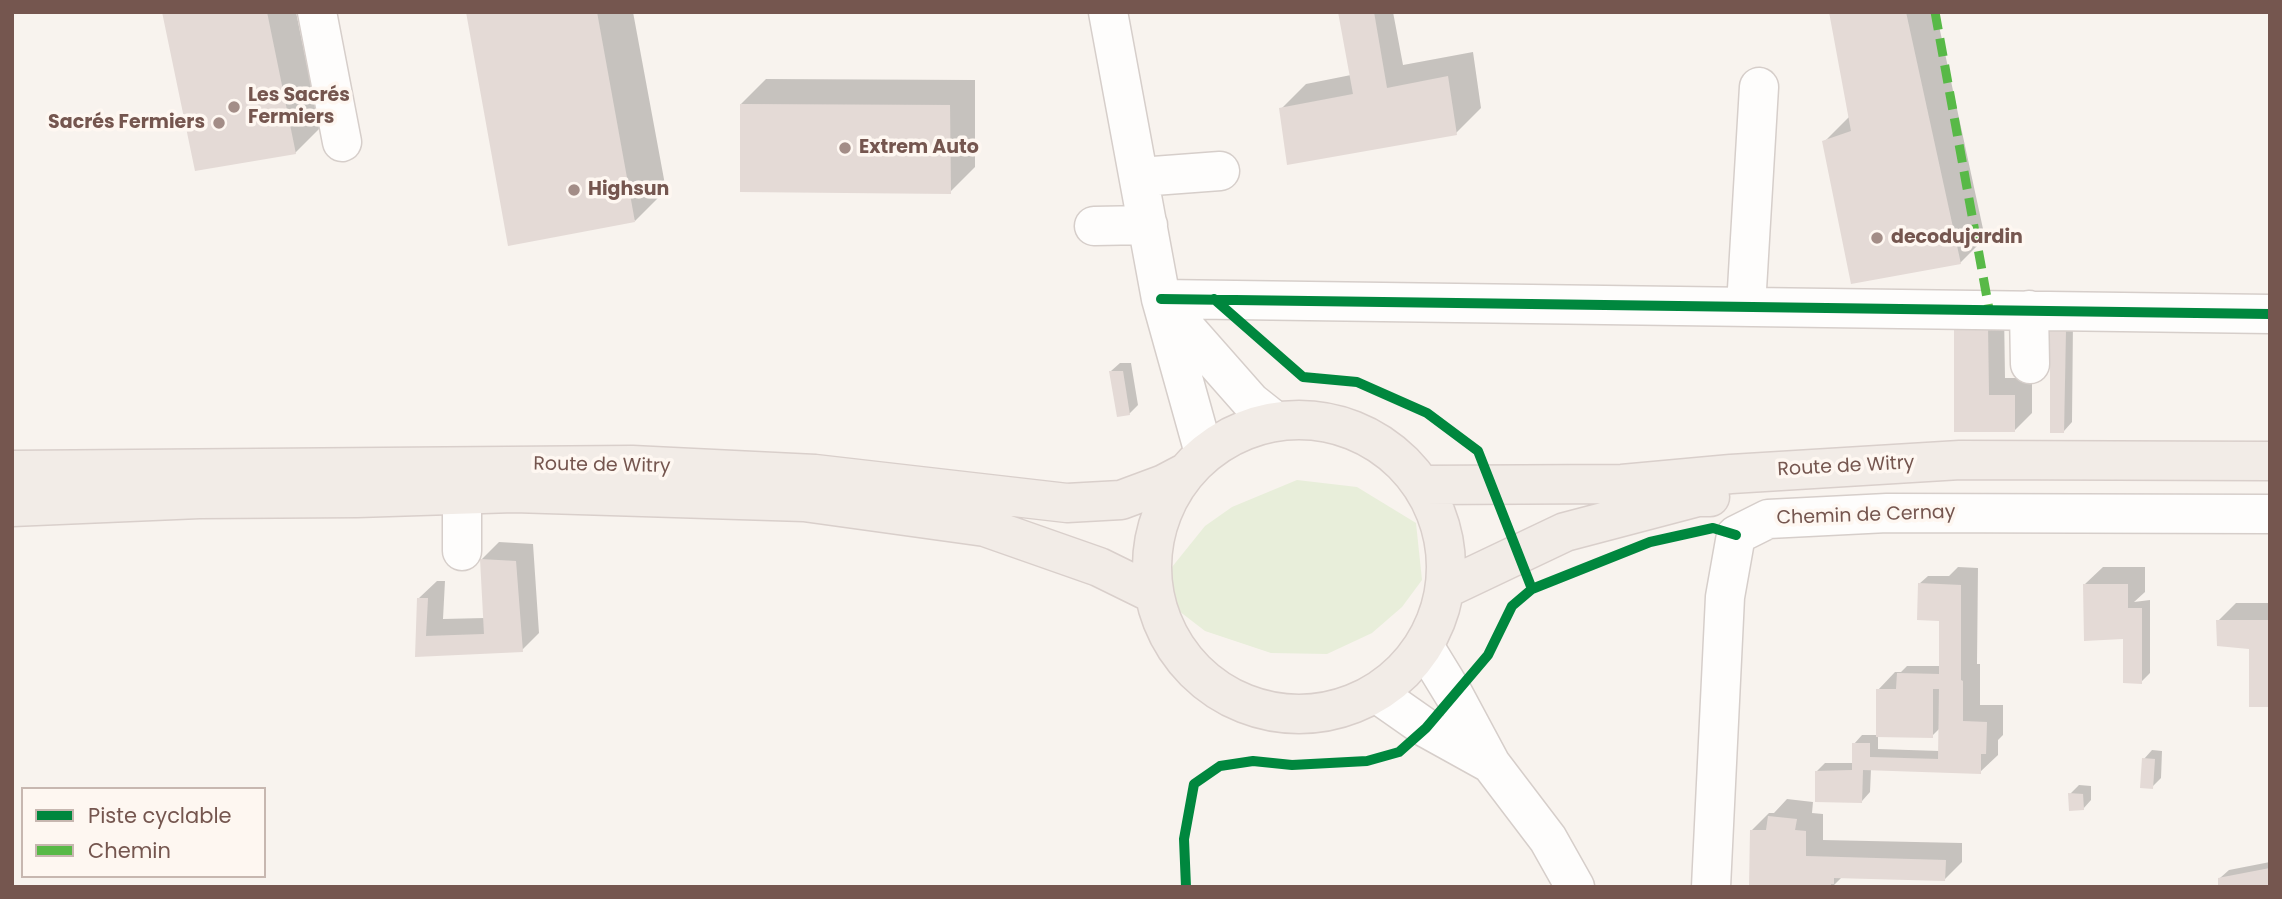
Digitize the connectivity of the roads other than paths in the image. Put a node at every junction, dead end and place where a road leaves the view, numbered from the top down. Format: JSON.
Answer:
{"nodes":[{"id":1,"x":317,"y":12,"type":"edge"},
{"id":2,"x":1108,"y":12,"type":"edge"},
{"id":3,"x":1759,"y":87,"type":"dead end"},
{"id":4,"x":342,"y":142,"type":"dead end"},
{"id":5,"x":1220,"y":171,"type":"dead end"},
{"id":6,"x":1140,"y":177,"type":"junction"},
{"id":7,"x":1148,"y":225,"type":"junction"},
{"id":8,"x":1094,"y":226,"type":"dead end"},
{"id":9,"x":1161,"y":299,"type":"junction"},
{"id":10,"x":1746,"y":306,"type":"junction"},
{"id":11,"x":2029,"y":310,"type":"junction"},
{"id":12,"x":2270,"y":314,"type":"edge"},
{"id":13,"x":2030,"y":364,"type":"dead end"},
{"id":14,"x":1275,"y":421,"type":"junction"},
{"id":15,"x":2270,"y":461,"type":"edge"},
{"id":16,"x":1194,"y":463,"type":"junction"},
{"id":17,"x":12,"y":470,"type":"edge"},
{"id":18,"x":2270,"y":482,"type":"edge"},
{"id":19,"x":1423,"y":485,"type":"junction"},
{"id":20,"x":462,"y":495,"type":"junction"},
{"id":21,"x":12,"y":507,"type":"edge"},
{"id":22,"x":2270,"y":514,"type":"edge"},
{"id":23,"x":462,"y":551,"type":"dead end"},
{"id":24,"x":1445,"y":589,"type":"junction"},
{"id":25,"x":1154,"y":594,"type":"junction"},
{"id":26,"x":1424,"y":646,"type":"junction"},
{"id":27,"x":1376,"y":693,"type":"junction"},
{"id":28,"x":1491,"y":764,"type":"junction"},
{"id":29,"x":1575,"y":887,"type":"edge"},
{"id":30,"x":1711,"y":887,"type":"edge"}],
"edges":[{"from":1,"to":4,"type":"street"},
{"from":2,"to":6,"type":"street"},
{"from":3,"to":10,"type":"street"},
{"from":5,"to":6,"type":"street"},
{"from":6,"to":7,"type":"street"},
{"from":7,"to":8,"type":"street"},
{"from":7,"to":9,"type":"street"},
{"from":9,"to":10,"type":"street"},
{"from":9,"to":14,"type":"street"},
{"from":9,"to":16,"type":"street"},
{"from":10,"to":11,"type":"street"},
{"from":11,"to":12,"type":"street"},
{"from":11,"to":13,"type":"street"},
{"from":14,"to":16,"type":"main road","name":"Route de Witry"},
{"from":14,"to":19,"type":"main road","name":"Route de Witry"},
{"from":15,"to":19,"type":"main road","name":"Route de Witry"},
{"from":16,"to":17,"type":"main road","name":"Route de Witry"},
{"from":16,"to":25,"type":"main road","name":"Route de Witry"},
{"from":18,"to":24,"type":"main road","name":"Route de Witry"},
{"from":19,"to":24,"type":"main road","name":"Route de Witry"},
{"from":20,"to":21,"type":"main road","name":"Route de Witry"},
{"from":20,"to":23,"type":"street"},
{"from":20,"to":25,"type":"main road","name":"Route de Witry"},
{"from":22,"to":30,"type":"street","name":"Chemin de Cernay"},
{"from":24,"to":26,"type":"main road","name":"Route de Witry"},
{"from":25,"to":27,"type":"main road","name":"Route de Witry"},
{"from":26,"to":27,"type":"main road","name":"Route de Witry"},
{"from":26,"to":28,"type":"street"},
{"from":27,"to":28,"type":"street"},
{"from":28,"to":29,"type":"street"}]}
